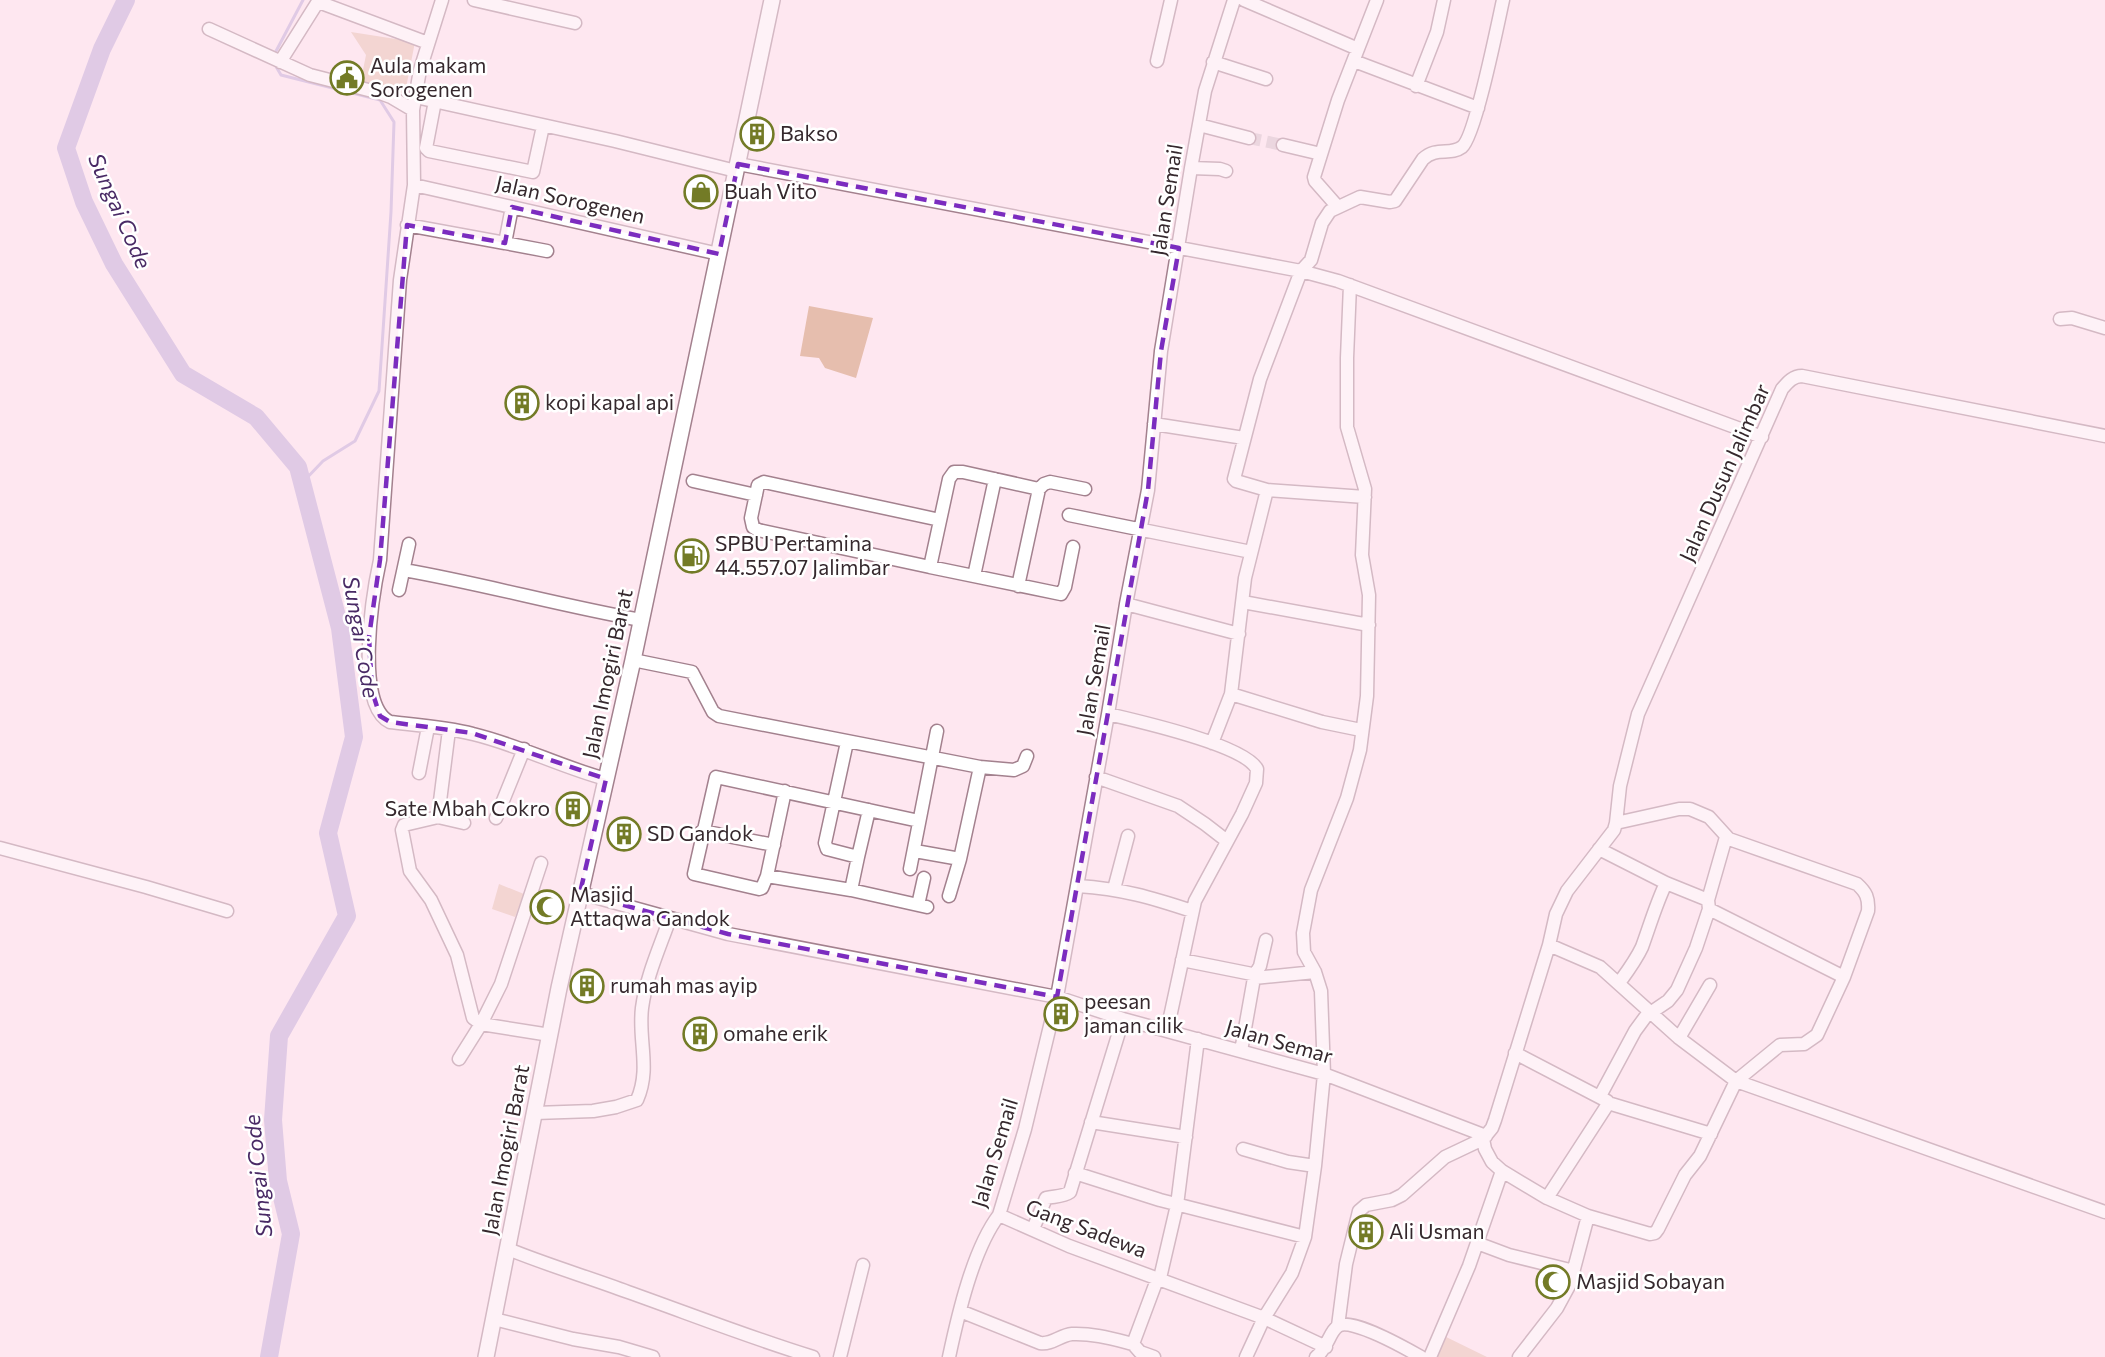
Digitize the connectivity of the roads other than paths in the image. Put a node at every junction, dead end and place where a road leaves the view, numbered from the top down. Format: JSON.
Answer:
{"nodes":[{"id":1,"x":319,"y":0,"type":"edge"},
{"id":2,"x":442,"y":0,"type":"edge"},
{"id":3,"x":474,"y":0,"type":"edge"},
{"id":4,"x":772,"y":0,"type":"edge"},
{"id":5,"x":1171,"y":0,"type":"edge"},
{"id":6,"x":1234,"y":0,"type":"edge"},
{"id":7,"x":1244,"y":0,"type":"edge"},
{"id":8,"x":1377,"y":0,"type":"edge"},
{"id":9,"x":1444,"y":0,"type":"edge"},
{"id":10,"x":1503,"y":0,"type":"edge"},
{"id":11,"x":575,"y":23,"type":"dead end"},
{"id":12,"x":209,"y":29,"type":"dead end"},
{"id":13,"x":429,"y":43,"type":"junction"},
{"id":14,"x":1358,"y":49,"type":"junction"},
{"id":15,"x":276,"y":60,"type":"junction"},
{"id":16,"x":1157,"y":61,"type":"dead end"},
{"id":17,"x":1354,"y":61,"type":"junction"},
{"id":18,"x":1213,"y":62,"type":"junction"},
{"id":19,"x":1266,"y":79,"type":"dead end"},
{"id":20,"x":1416,"y":86,"type":"junction"},
{"id":21,"x":420,"y":98,"type":"dead end"},
{"id":22,"x":435,"y":101,"type":"junction"},
{"id":23,"x":1478,"y":108,"type":"junction"},
{"id":24,"x":413,"y":110,"type":"junction"},
{"id":25,"x":1199,"y":125,"type":"junction"},
{"id":26,"x":543,"y":126,"type":"junction"},
{"id":27,"x":1249,"y":138,"type":"tunnel mouth"},
{"id":28,"x":1283,"y":145,"type":"tunnel mouth"},
{"id":29,"x":1322,"y":154,"type":"junction"},
{"id":30,"x":737,"y":167,"type":"junction"},
{"id":31,"x":1191,"y":168,"type":"junction"},
{"id":32,"x":1226,"y":171,"type":"dead end"},
{"id":33,"x":414,"y":185,"type":"junction"},
{"id":34,"x":1337,"y":206,"type":"junction"},
{"id":35,"x":512,"y":207,"type":"junction"},
{"id":36,"x":407,"y":225,"type":"junction"},
{"id":37,"x":505,"y":243,"type":"junction"},
{"id":38,"x":1179,"y":248,"type":"junction"},
{"id":39,"x":547,"y":251,"type":"dead end"},
{"id":40,"x":718,"y":254,"type":"junction"},
{"id":41,"x":1301,"y":271,"type":"junction"},
{"id":42,"x":1350,"y":285,"type":"junction"},
{"id":43,"x":2060,"y":319,"type":"dead end"},
{"id":44,"x":2105,"y":328,"type":"edge"},
{"id":45,"x":1155,"y":424,"type":"junction"},
{"id":46,"x":2105,"y":436,"type":"edge"},
{"id":47,"x":1762,"y":437,"type":"junction"},
{"id":48,"x":1245,"y":438,"type":"junction"},
{"id":49,"x":672,"y":477,"type":"junction"},
{"id":50,"x":995,"y":479,"type":"junction"},
{"id":51,"x":1039,"y":489,"type":"junction"},
{"id":52,"x":1085,"y":489,"type":"dead end"},
{"id":53,"x":1268,"y":490,"type":"junction"},
{"id":54,"x":756,"y":495,"type":"junction"},
{"id":55,"x":1365,"y":497,"type":"junction"},
{"id":56,"x":1069,"y":515,"type":"dead end"},
{"id":57,"x":940,"y":520,"type":"junction"},
{"id":58,"x":1141,"y":529,"type":"junction"},
{"id":59,"x":409,"y":544,"type":"dead end"},
{"id":60,"x":1073,"y":547,"type":"dead end"},
{"id":61,"x":1251,"y":552,"type":"junction"},
{"id":62,"x":930,"y":567,"type":"junction"},
{"id":63,"x":404,"y":570,"type":"junction"},
{"id":64,"x":974,"y":576,"type":"junction"},
{"id":65,"x":1018,"y":586,"type":"junction"},
{"id":66,"x":399,"y":590,"type":"dead end"},
{"id":67,"x":1243,"y":602,"type":"junction"},
{"id":68,"x":1126,"y":604,"type":"junction"},
{"id":69,"x":642,"y":620,"type":"junction"},
{"id":70,"x":1369,"y":625,"type":"junction"},
{"id":71,"x":1239,"y":634,"type":"junction"},
{"id":72,"x":633,"y":660,"type":"junction"},
{"id":73,"x":1231,"y":694,"type":"junction"},
{"id":74,"x":1108,"y":714,"type":"junction"},
{"id":75,"x":428,"y":727,"type":"junction"},
{"id":76,"x":449,"y":730,"type":"junction"},
{"id":77,"x":1361,"y":730,"type":"junction"},
{"id":78,"x":937,"y":731,"type":"dead end"},
{"id":79,"x":847,"y":742,"type":"junction"},
{"id":80,"x":1212,"y":743,"type":"junction"},
{"id":81,"x":524,"y":749,"type":"junction"},
{"id":82,"x":1027,"y":756,"type":"dead end"},
{"id":83,"x":932,"y":759,"type":"junction"},
{"id":84,"x":980,"y":767,"type":"junction"},
{"id":85,"x":419,"y":773,"type":"dead end"},
{"id":86,"x":1096,"y":777,"type":"junction"},
{"id":87,"x":606,"y":779,"type":"junction"},
{"id":88,"x":785,"y":791,"type":"junction"},
{"id":89,"x":834,"y":802,"type":"junction"},
{"id":90,"x":868,"y":810,"type":"junction"},
{"id":91,"x":438,"y":818,"type":"junction"},
{"id":92,"x":496,"y":818,"type":"dead end"},
{"id":93,"x":919,"y":821,"type":"junction"},
{"id":94,"x":464,"y":823,"type":"dead end"},
{"id":95,"x":1616,"y":823,"type":"junction"},
{"id":96,"x":702,"y":831,"type":"junction"},
{"id":97,"x":1128,"y":836,"type":"dead end"},
{"id":98,"x":1726,"y":837,"type":"junction"},
{"id":99,"x":1227,"y":841,"type":"junction"},
{"id":100,"x":774,"y":845,"type":"junction"},
{"id":101,"x":0,"y":848,"type":"edge"},
{"id":102,"x":1599,"y":849,"type":"junction"},
{"id":103,"x":915,"y":850,"type":"junction"},
{"id":104,"x":858,"y":857,"type":"junction"},
{"id":105,"x":960,"y":859,"type":"junction"},
{"id":106,"x":541,"y":863,"type":"dead end"},
{"id":107,"x":910,"y":869,"type":"dead end"},
{"id":108,"x":767,"y":876,"type":"junction"},
{"id":109,"x":924,"y":878,"type":"dead end"},
{"id":110,"x":1666,"y":883,"type":"junction"},
{"id":111,"x":1078,"y":886,"type":"junction"},
{"id":112,"x":1114,"y":889,"type":"junction"},
{"id":113,"x":851,"y":890,"type":"junction"},
{"id":114,"x":580,"y":893,"type":"junction"},
{"id":115,"x":948,"y":896,"type":"dead end"},
{"id":116,"x":1708,"y":904,"type":"junction"},
{"id":117,"x":226,"y":911,"type":"dead end"},
{"id":118,"x":1192,"y":911,"type":"junction"},
{"id":119,"x":670,"y":918,"type":"junction"},
{"id":120,"x":1266,"y":940,"type":"dead end"},
{"id":121,"x":1550,"y":945,"type":"junction"},
{"id":122,"x":1182,"y":960,"type":"junction"},
{"id":123,"x":1315,"y":972,"type":"junction"},
{"id":124,"x":1254,"y":977,"type":"junction"},
{"id":125,"x":1844,"y":977,"type":"junction"},
{"id":126,"x":1619,"y":983,"type":"junction"},
{"id":127,"x":1710,"y":985,"type":"dead end"},
{"id":128,"x":1057,"y":997,"type":"junction"},
{"id":129,"x":1651,"y":1014,"type":"junction"},
{"id":130,"x":1123,"y":1019,"type":"junction"},
{"id":131,"x":481,"y":1024,"type":"junction"},
{"id":132,"x":1167,"y":1031,"type":"junction"},
{"id":133,"x":550,"y":1035,"type":"junction"},
{"id":134,"x":1679,"y":1038,"type":"junction"},
{"id":135,"x":1198,"y":1039,"type":"junction"},
{"id":136,"x":1240,"y":1051,"type":"junction"},
{"id":137,"x":1515,"y":1053,"type":"junction"},
{"id":138,"x":459,"y":1059,"type":"dead end"},
{"id":139,"x":1324,"y":1074,"type":"junction"},
{"id":140,"x":1736,"y":1082,"type":"junction"},
{"id":141,"x":1604,"y":1099,"type":"junction"},
{"id":142,"x":535,"y":1113,"type":"junction"},
{"id":143,"x":1091,"y":1122,"type":"junction"},
{"id":144,"x":1711,"y":1134,"type":"junction"},
{"id":145,"x":1186,"y":1137,"type":"junction"},
{"id":146,"x":1485,"y":1137,"type":"junction"},
{"id":147,"x":1243,"y":1149,"type":"dead end"},
{"id":148,"x":1315,"y":1166,"type":"junction"},
{"id":149,"x":1502,"y":1171,"type":"junction"},
{"id":150,"x":1075,"y":1173,"type":"junction"},
{"id":151,"x":1547,"y":1198,"type":"junction"},
{"id":152,"x":1177,"y":1205,"type":"junction"},
{"id":153,"x":2105,"y":1212,"type":"edge"},
{"id":154,"x":999,"y":1215,"type":"junction"},
{"id":155,"x":1588,"y":1215,"type":"junction"},
{"id":156,"x":1033,"y":1229,"type":"junction"},
{"id":157,"x":1305,"y":1237,"type":"junction"},
{"id":158,"x":1477,"y":1243,"type":"junction"},
{"id":159,"x":508,"y":1249,"type":"junction"},
{"id":160,"x":863,"y":1265,"type":"dead end"},
{"id":161,"x":1574,"y":1271,"type":"junction"},
{"id":162,"x":1159,"y":1278,"type":"junction"},
{"id":163,"x":960,"y":1311,"type":"junction"},
{"id":164,"x":1264,"y":1318,"type":"junction"},
{"id":165,"x":494,"y":1319,"type":"junction"},
{"id":166,"x":1338,"y":1326,"type":"junction"},
{"id":167,"x":1133,"y":1344,"type":"junction"},
{"id":168,"x":1326,"y":1347,"type":"junction"},
{"id":169,"x":612,"y":1352,"type":"edge"},
{"id":170,"x":1414,"y":1355,"type":"edge"},
{"id":171,"x":486,"y":1357,"type":"edge"},
{"id":172,"x":653,"y":1357,"type":"edge"},
{"id":173,"x":813,"y":1357,"type":"edge"},
{"id":174,"x":840,"y":1357,"type":"edge"},
{"id":175,"x":949,"y":1357,"type":"edge"},
{"id":176,"x":1154,"y":1357,"type":"edge"},
{"id":177,"x":1246,"y":1357,"type":"edge"},
{"id":178,"x":1316,"y":1357,"type":"edge"},
{"id":179,"x":1430,"y":1357,"type":"edge"},
{"id":180,"x":1519,"y":1357,"type":"edge"}],
"edges":[{"from":1,"to":13,"type":"street"},
{"from":1,"to":15,"type":"street"},
{"from":2,"to":13,"type":"street"},
{"from":3,"to":11,"type":"street"},
{"from":4,"to":30,"type":"main road","name":"Jalan Imogiri Barat"},
{"from":5,"to":16,"type":"street"},
{"from":6,"to":18,"type":"street","name":"Jalan Semail"},
{"from":7,"to":14,"type":"street"},
{"from":8,"to":14,"type":"street"},
{"from":9,"to":20,"type":"street"},
{"from":10,"to":23,"type":"street"},
{"from":12,"to":15,"type":"street"},
{"from":13,"to":24,"type":"street"},
{"from":14,"to":17,"type":"street"},
{"from":15,"to":24,"type":"street"},
{"from":17,"to":20,"type":"street"},
{"from":17,"to":29,"type":"street"},
{"from":18,"to":19,"type":"street"},
{"from":18,"to":25,"type":"street","name":"Jalan Semail"},
{"from":20,"to":23,"type":"street"},
{"from":21,"to":22,"type":"street"},
{"from":22,"to":26,"type":"street"},
{"from":22,"to":26,"type":"street"},
{"from":23,"to":34,"type":"street"},
{"from":24,"to":33,"type":"street"},
{"from":25,"to":27,"type":"street"},
{"from":25,"to":31,"type":"street","name":"Jalan Semail"},
{"from":26,"to":30,"type":"street"},
{"from":28,"to":29,"type":"street"},
{"from":29,"to":34,"type":"street"},
{"from":30,"to":38,"type":"street"},
{"from":30,"to":40,"type":"main road","name":"Jalan Imogiri Barat"},
{"from":31,"to":32,"type":"street"},
{"from":31,"to":38,"type":"street","name":"Jalan Semail"},
{"from":33,"to":35,"type":"street","name":"Jalan Sorogenen"},
{"from":33,"to":36,"type":"street"},
{"from":34,"to":41,"type":"street"},
{"from":35,"to":37,"type":"street"},
{"from":35,"to":40,"type":"street","name":"Jalan Sorogenen"},
{"from":36,"to":37,"type":"street"},
{"from":36,"to":75,"type":"street"},
{"from":37,"to":39,"type":"street"},
{"from":38,"to":41,"type":"street"},
{"from":38,"to":45,"type":"street","name":"Jalan Semail"},
{"from":40,"to":49,"type":"main road","name":"Jalan Imogiri Barat"},
{"from":41,"to":42,"type":"street"},
{"from":41,"to":48,"type":"street"},
{"from":42,"to":47,"type":"street"},
{"from":42,"to":55,"type":"street"},
{"from":43,"to":44,"type":"street"},
{"from":45,"to":48,"type":"street"},
{"from":45,"to":58,"type":"street","name":"Jalan Semail"},
{"from":46,"to":47,"type":"street","name":"Jalan Dusun Jalimbar"},
{"from":47,"to":95,"type":"street","name":"Jalan Dusun Jalimbar"},
{"from":48,"to":53,"type":"street"},
{"from":49,"to":54,"type":"street"},
{"from":49,"to":69,"type":"main road","name":"Jalan Imogiri Barat"},
{"from":50,"to":51,"type":"street"},
{"from":50,"to":57,"type":"street"},
{"from":50,"to":64,"type":"street"},
{"from":51,"to":52,"type":"street"},
{"from":51,"to":65,"type":"street"},
{"from":53,"to":55,"type":"street"},
{"from":53,"to":61,"type":"street"},
{"from":54,"to":57,"type":"street"},
{"from":54,"to":62,"type":"street"},
{"from":55,"to":70,"type":"street"},
{"from":56,"to":58,"type":"street"},
{"from":57,"to":62,"type":"street"},
{"from":58,"to":61,"type":"street"},
{"from":58,"to":68,"type":"street","name":"Jalan Semail"},
{"from":59,"to":63,"type":"street"},
{"from":60,"to":65,"type":"street"},
{"from":61,"to":67,"type":"street"},
{"from":62,"to":64,"type":"street"},
{"from":63,"to":66,"type":"street"},
{"from":63,"to":69,"type":"street"},
{"from":64,"to":65,"type":"street"},
{"from":67,"to":70,"type":"street"},
{"from":67,"to":71,"type":"street"},
{"from":68,"to":71,"type":"street"},
{"from":68,"to":74,"type":"street","name":"Jalan Semail"},
{"from":69,"to":72,"type":"main road","name":"Jalan Imogiri Barat"},
{"from":70,"to":77,"type":"street"},
{"from":71,"to":73,"type":"street"},
{"from":72,"to":79,"type":"street"},
{"from":72,"to":87,"type":"main road","name":"Jalan Imogiri Barat"},
{"from":73,"to":77,"type":"street"},
{"from":73,"to":80,"type":"street"},
{"from":74,"to":80,"type":"street"},
{"from":74,"to":86,"type":"street","name":"Jalan Semail"},
{"from":75,"to":76,"type":"street"},
{"from":75,"to":85,"type":"street"},
{"from":76,"to":81,"type":"street"},
{"from":76,"to":91,"type":"street"},
{"from":77,"to":123,"type":"street"},
{"from":78,"to":83,"type":"street"},
{"from":79,"to":83,"type":"street"},
{"from":79,"to":89,"type":"street"},
{"from":80,"to":99,"type":"street"},
{"from":81,"to":87,"type":"street"},
{"from":81,"to":92,"type":"street"},
{"from":82,"to":84,"type":"street"},
{"from":83,"to":84,"type":"street"},
{"from":83,"to":93,"type":"street"},
{"from":84,"to":105,"type":"street"},
{"from":86,"to":99,"type":"street"},
{"from":86,"to":111,"type":"street","name":"Jalan Semail"},
{"from":87,"to":114,"type":"main road","name":"Jalan Imogiri Barat"},
{"from":88,"to":89,"type":"street"},
{"from":88,"to":96,"type":"street"},
{"from":88,"to":100,"type":"street"},
{"from":89,"to":90,"type":"street"},
{"from":89,"to":104,"type":"street"},
{"from":90,"to":93,"type":"street"},
{"from":90,"to":104,"type":"street"},
{"from":91,"to":94,"type":"street"},
{"from":91,"to":131,"type":"street"},
{"from":93,"to":103,"type":"street"},
{"from":95,"to":98,"type":"street"},
{"from":95,"to":102,"type":"street","name":"Jalan Dusun Jalimbar"},
{"from":96,"to":100,"type":"street"},
{"from":96,"to":108,"type":"street"},
{"from":97,"to":112,"type":"street"},
{"from":98,"to":116,"type":"street"},
{"from":98,"to":125,"type":"street"},
{"from":99,"to":118,"type":"street"},
{"from":100,"to":108,"type":"street"},
{"from":101,"to":117,"type":"street"},
{"from":102,"to":110,"type":"street"},
{"from":102,"to":121,"type":"street","name":"Jalan Dusun Jalimbar"},
{"from":103,"to":105,"type":"street"},
{"from":103,"to":107,"type":"street"},
{"from":104,"to":113,"type":"street"},
{"from":105,"to":115,"type":"street"},
{"from":106,"to":131,"type":"street"},
{"from":108,"to":113,"type":"street"},
{"from":109,"to":113,"type":"street"},
{"from":110,"to":116,"type":"street"},
{"from":110,"to":126,"type":"street"},
{"from":111,"to":112,"type":"street"},
{"from":111,"to":128,"type":"street","name":"Jalan Semail"},
{"from":112,"to":118,"type":"street"},
{"from":114,"to":119,"type":"street","name":"Jalan Semar"},
{"from":114,"to":133,"type":"main road","name":"Jalan Imogiri Barat"},
{"from":116,"to":125,"type":"street"},
{"from":116,"to":129,"type":"street"},
{"from":118,"to":122,"type":"street"},
{"from":119,"to":128,"type":"street","name":"Jalan Semar"},
{"from":119,"to":142,"type":"street"},
{"from":120,"to":124,"type":"street"},
{"from":121,"to":126,"type":"street"},
{"from":121,"to":137,"type":"street","name":"Jalan Dusun Jalimbar"},
{"from":122,"to":124,"type":"street"},
{"from":122,"to":132,"type":"street"},
{"from":123,"to":124,"type":"street"},
{"from":123,"to":139,"type":"street"},
{"from":124,"to":136,"type":"street"},
{"from":125,"to":140,"type":"street"},
{"from":126,"to":129,"type":"street"},
{"from":127,"to":134,"type":"street"},
{"from":128,"to":130,"type":"street","name":"Jalan Semar"},
{"from":128,"to":154,"type":"street","name":"Jalan Semail"},
{"from":129,"to":134,"type":"street"},
{"from":129,"to":141,"type":"street"},
{"from":130,"to":132,"type":"street","name":"Jalan Semar"},
{"from":130,"to":143,"type":"street"},
{"from":131,"to":133,"type":"street"},
{"from":131,"to":138,"type":"street"},
{"from":132,"to":135,"type":"street","name":"Jalan Semar"},
{"from":133,"to":142,"type":"main road","name":"Jalan Imogiri Barat"},
{"from":134,"to":140,"type":"street"},
{"from":135,"to":136,"type":"street","name":"Jalan Semar"},
{"from":135,"to":145,"type":"street"},
{"from":136,"to":139,"type":"street","name":"Jalan Semar"},
{"from":137,"to":141,"type":"street"},
{"from":137,"to":146,"type":"street","name":"Jalan Dusun Jalimbar"},
{"from":139,"to":146,"type":"street","name":"Jalan Semar"},
{"from":139,"to":148,"type":"street"},
{"from":140,"to":144,"type":"street"},
{"from":140,"to":153,"type":"street"},
{"from":141,"to":144,"type":"street"},
{"from":141,"to":151,"type":"street"},
{"from":142,"to":159,"type":"main road","name":"Jalan Imogiri Barat"},
{"from":143,"to":145,"type":"street"},
{"from":143,"to":150,"type":"street"},
{"from":144,"to":155,"type":"street"},
{"from":145,"to":152,"type":"street"},
{"from":146,"to":149,"type":"street"},
{"from":146,"to":166,"type":"street"},
{"from":147,"to":148,"type":"street"},
{"from":148,"to":157,"type":"street"},
{"from":149,"to":151,"type":"street"},
{"from":149,"to":158,"type":"street"},
{"from":150,"to":152,"type":"street"},
{"from":150,"to":156,"type":"street"},
{"from":151,"to":155,"type":"street"},
{"from":152,"to":157,"type":"street"},
{"from":152,"to":162,"type":"street"},
{"from":154,"to":156,"type":"street","name":"Gang Sadewa"},
{"from":154,"to":163,"type":"street","name":"Jalan Semail"},
{"from":155,"to":161,"type":"street"},
{"from":156,"to":162,"type":"street","name":"Gang Sadewa"},
{"from":157,"to":164,"type":"street"},
{"from":158,"to":161,"type":"street"},
{"from":158,"to":179,"type":"street"},
{"from":159,"to":165,"type":"main road","name":"Jalan Imogiri Barat"},
{"from":159,"to":173,"type":"street"},
{"from":160,"to":174,"type":"street"},
{"from":161,"to":180,"type":"street"},
{"from":162,"to":164,"type":"street","name":"Gang Sadewa"},
{"from":162,"to":167,"type":"street"},
{"from":163,"to":167,"type":"street"},
{"from":163,"to":175,"type":"street","name":"Jalan Semail"},
{"from":164,"to":168,"type":"street","name":"Gang Sadewa"},
{"from":164,"to":177,"type":"street"},
{"from":165,"to":169,"type":"street"},
{"from":165,"to":171,"type":"main road","name":"Jalan Imogiri Barat"},
{"from":166,"to":168,"type":"street"},
{"from":166,"to":170,"type":"street"},
{"from":167,"to":176,"type":"street"},
{"from":168,"to":178,"type":"street"},
{"from":169,"to":172,"type":"street"}]}
